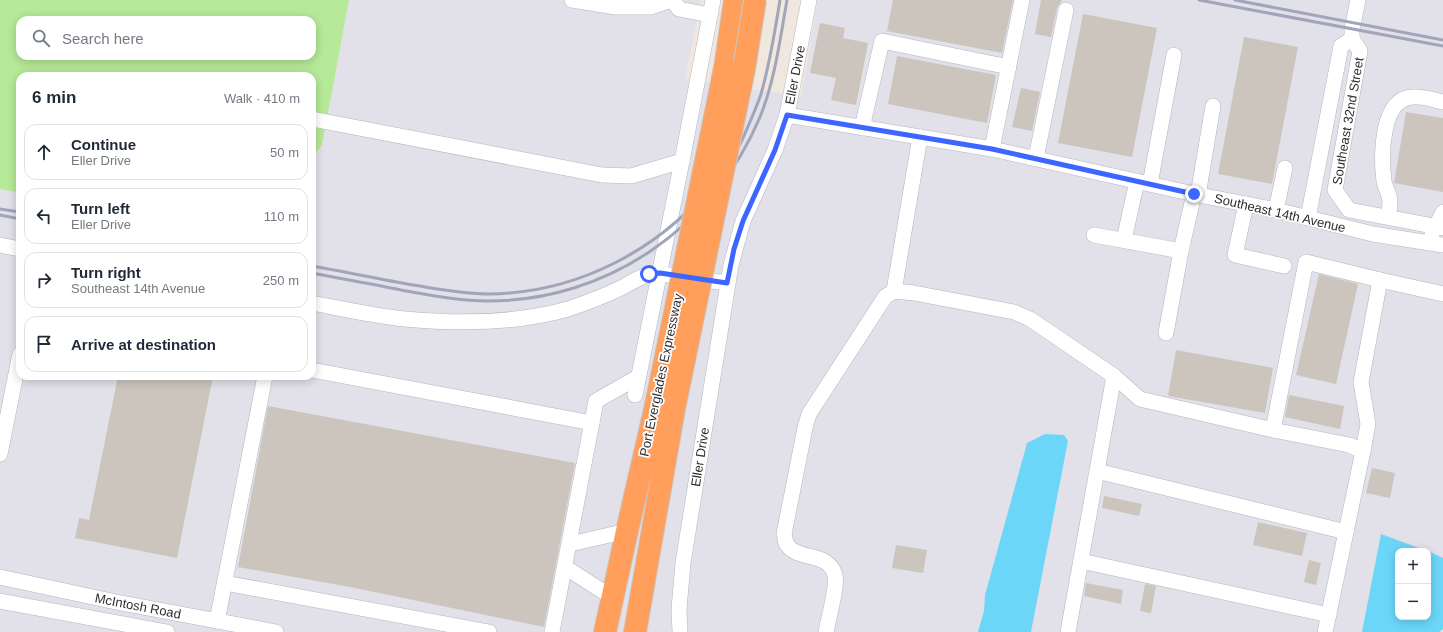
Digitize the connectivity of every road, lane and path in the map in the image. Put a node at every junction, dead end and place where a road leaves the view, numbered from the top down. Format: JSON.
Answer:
{"nodes":[{"id":1,"x":572,"y":0,"type":"edge"},
{"id":2,"x":673,"y":0,"type":"edge"},
{"id":3,"x":735,"y":0,"type":"edge"},
{"id":4,"x":755,"y":0,"type":"edge"},
{"id":5,"x":809,"y":0,"type":"edge"},
{"id":6,"x":1022,"y":0,"type":"edge"},
{"id":7,"x":1358,"y":0,"type":"edge"},
{"id":8,"x":711,"y":7,"type":"edge"},
{"id":9,"x":1066,"y":10,"type":"dead end"},
{"id":10,"x":1352,"y":39,"type":"junction"},
{"id":11,"x":1174,"y":56,"type":"dead end"},
{"id":12,"x":1009,"y":67,"type":"junction"},
{"id":13,"x":1443,"y":102,"type":"edge"},
{"id":14,"x":1213,"y":106,"type":"dead end"},
{"id":15,"x":787,"y":115,"type":"junction"},
{"id":16,"x":316,"y":120,"type":"edge"},
{"id":17,"x":862,"y":128,"type":"junction"},
{"id":18,"x":920,"y":138,"type":"junction"},
{"id":19,"x":992,"y":149,"type":"junction"},
{"id":20,"x":1036,"y":158,"type":"junction"},
{"id":21,"x":682,"y":162,"type":"junction"},
{"id":22,"x":1285,"y":168,"type":"dead end"},
{"id":23,"x":1144,"y":183,"type":"junction"},
{"id":24,"x":1196,"y":194,"type":"junction"},
{"id":25,"x":1246,"y":204,"type":"junction"},
{"id":26,"x":1276,"y":210,"type":"junction"},
{"id":27,"x":1443,"y":212,"type":"edge"},
{"id":28,"x":1388,"y":217,"type":"junction"},
{"id":29,"x":1308,"y":218,"type":"junction"},
{"id":30,"x":1439,"y":227,"type":"edge"},
{"id":31,"x":1094,"y":234,"type":"dead end"},
{"id":32,"x":1124,"y":240,"type":"junction"},
{"id":33,"x":1436,"y":243,"type":"edge"},
{"id":34,"x":0,"y":245,"type":"edge"},
{"id":35,"x":16,"y":248,"type":"edge"},
{"id":36,"x":1181,"y":251,"type":"junction"},
{"id":37,"x":1284,"y":266,"type":"dead end"},
{"id":38,"x":660,"y":273,"type":"junction"},
{"id":39,"x":1380,"y":280,"type":"junction"},
{"id":40,"x":727,"y":283,"type":"junction"},
{"id":41,"x":894,"y":291,"type":"junction"},
{"id":42,"x":1443,"y":294,"type":"edge"},
{"id":43,"x":316,"y":304,"type":"edge"},
{"id":44,"x":1166,"y":333,"type":"dead end"},
{"id":45,"x":16,"y":366,"type":"edge"},
{"id":46,"x":316,"y":371,"type":"edge"},
{"id":47,"x":1114,"y":376,"type":"junction"},
{"id":48,"x":638,"y":377,"type":"junction"},
{"id":49,"x":264,"y":380,"type":"edge"},
{"id":50,"x":635,"y":396,"type":"dead end"},
{"id":51,"x":6,"y":397,"type":"edge"},
{"id":52,"x":665,"y":407,"type":"junction"},
{"id":53,"x":592,"y":423,"type":"junction"},
{"id":54,"x":1273,"y":430,"type":"junction"},
{"id":55,"x":1363,"y":451,"type":"junction"},
{"id":56,"x":0,"y":454,"type":"edge"},
{"id":57,"x":1097,"y":471,"type":"junction"},
{"id":58,"x":626,"y":531,"type":"junction"},
{"id":59,"x":1346,"y":532,"type":"junction"},
{"id":60,"x":570,"y":544,"type":"junction"},
{"id":61,"x":1081,"y":561,"type":"junction"},
{"id":62,"x":565,"y":567,"type":"junction"},
{"id":63,"x":0,"y":577,"type":"edge"},
{"id":64,"x":225,"y":583,"type":"junction"},
{"id":65,"x":613,"y":598,"type":"junction"},
{"id":66,"x":0,"y":601,"type":"edge"},
{"id":67,"x":1329,"y":615,"type":"junction"},
{"id":68,"x":217,"y":621,"type":"junction"},
{"id":69,"x":450,"y":628,"type":"edge"},
{"id":70,"x":167,"y":632,"type":"edge"},
{"id":71,"x":276,"y":632,"type":"edge"},
{"id":72,"x":489,"y":632,"type":"edge"},
{"id":73,"x":552,"y":632,"type":"edge"},
{"id":74,"x":605,"y":632,"type":"edge"},
{"id":75,"x":636,"y":632,"type":"edge"},
{"id":76,"x":680,"y":632,"type":"edge"},
{"id":77,"x":826,"y":632,"type":"edge"},
{"id":78,"x":1068,"y":632,"type":"edge"},
{"id":79,"x":1325,"y":632,"type":"edge"}],
"edges":[{"from":1,"to":2,"type":"street"},
{"from":2,"to":8,"type":"street"},
{"from":3,"to":52,"type":"highway","name":"Port Everglades Expressway","bridge":true},
{"from":4,"to":52,"type":"highway","name":"Port Everglades Expressway","bridge":true},
{"from":5,"to":15,"type":"street","name":"Eller Drive"},
{"from":6,"to":12,"type":"street"},
{"from":7,"to":10,"type":"street","name":"Southeast 32nd Street"},
{"from":8,"to":21,"type":"street"},
{"from":9,"to":20,"type":"street"},
{"from":10,"to":28,"type":"street","name":"Southeast 32nd Street"},
{"from":10,"to":29,"type":"street","name":"Southeast 32nd Street"},
{"from":11,"to":23,"type":"street"},
{"from":12,"to":17,"type":"street"},
{"from":12,"to":19,"type":"street"},
{"from":13,"to":28,"type":"street"},
{"from":14,"to":24,"type":"street"},
{"from":15,"to":17,"type":"street","name":"Southeast 14th Avenue"},
{"from":15,"to":40,"type":"street","name":"Eller Drive"},
{"from":16,"to":21,"type":"street"},
{"from":17,"to":18,"type":"street","name":"Southeast 14th Avenue"},
{"from":18,"to":19,"type":"street","name":"Southeast 14th Avenue"},
{"from":18,"to":41,"type":"street"},
{"from":19,"to":20,"type":"street","name":"Southeast 14th Avenue"},
{"from":20,"to":23,"type":"street","name":"Southeast 14th Avenue"},
{"from":21,"to":38,"type":"street"},
{"from":22,"to":26,"type":"street"},
{"from":23,"to":24,"type":"street","name":"Southeast 14th Avenue"},
{"from":23,"to":32,"type":"street"},
{"from":24,"to":25,"type":"street","name":"Southeast 14th Avenue"},
{"from":24,"to":36,"type":"street"},
{"from":25,"to":26,"type":"street","name":"Southeast 14th Avenue"},
{"from":25,"to":37,"type":"street"},
{"from":26,"to":29,"type":"street","name":"Southeast 14th Avenue"},
{"from":27,"to":30,"type":"street"},
{"from":28,"to":30,"type":"street"},
{"from":29,"to":33,"type":"street","name":"Southeast 14th Avenue"},
{"from":30,"to":33,"type":"street"},
{"from":31,"to":32,"type":"street"},
{"from":32,"to":36,"type":"street"},
{"from":34,"to":35,"type":"street"},
{"from":36,"to":44,"type":"street"},
{"from":38,"to":40,"type":"street"},
{"from":38,"to":43,"type":"street"},
{"from":38,"to":48,"type":"street"},
{"from":39,"to":42,"type":"street"},
{"from":39,"to":54,"type":"street"},
{"from":39,"to":55,"type":"street"},
{"from":40,"to":76,"type":"street","name":"Eller Drive"},
{"from":41,"to":47,"type":"street"},
{"from":41,"to":77,"type":"street"},
{"from":45,"to":51,"type":"street"},
{"from":46,"to":53,"type":"street"},
{"from":47,"to":54,"type":"street"},
{"from":47,"to":57,"type":"street"},
{"from":48,"to":50,"type":"street"},
{"from":48,"to":53,"type":"street"},
{"from":49,"to":64,"type":"street"},
{"from":51,"to":56,"type":"street"},
{"from":52,"to":58,"type":"highway","name":"Port Everglades Expressway"},
{"from":52,"to":75,"type":"highway","name":"Port Everglades Expressway"},
{"from":53,"to":60,"type":"street"},
{"from":54,"to":55,"type":"street"},
{"from":55,"to":59,"type":"street"},
{"from":57,"to":59,"type":"street"},
{"from":57,"to":61,"type":"street"},
{"from":58,"to":60,"type":"street"},
{"from":58,"to":65,"type":"highway","name":"Port Everglades Expressway"},
{"from":59,"to":67,"type":"street"},
{"from":60,"to":62,"type":"street"},
{"from":61,"to":67,"type":"street"},
{"from":61,"to":78,"type":"street"},
{"from":62,"to":65,"type":"street"},
{"from":62,"to":73,"type":"street"},
{"from":63,"to":68,"type":"street","name":"McIntosh Road"},
{"from":64,"to":68,"type":"street"},
{"from":64,"to":69,"type":"street"},
{"from":65,"to":74,"type":"highway","name":"Port Everglades Expressway"},
{"from":66,"to":70,"type":"street","name":"McIntosh Road"},
{"from":67,"to":79,"type":"street"},
{"from":68,"to":71,"type":"street","name":"McIntosh Road"},
{"from":69,"to":72,"type":"street"}]}
